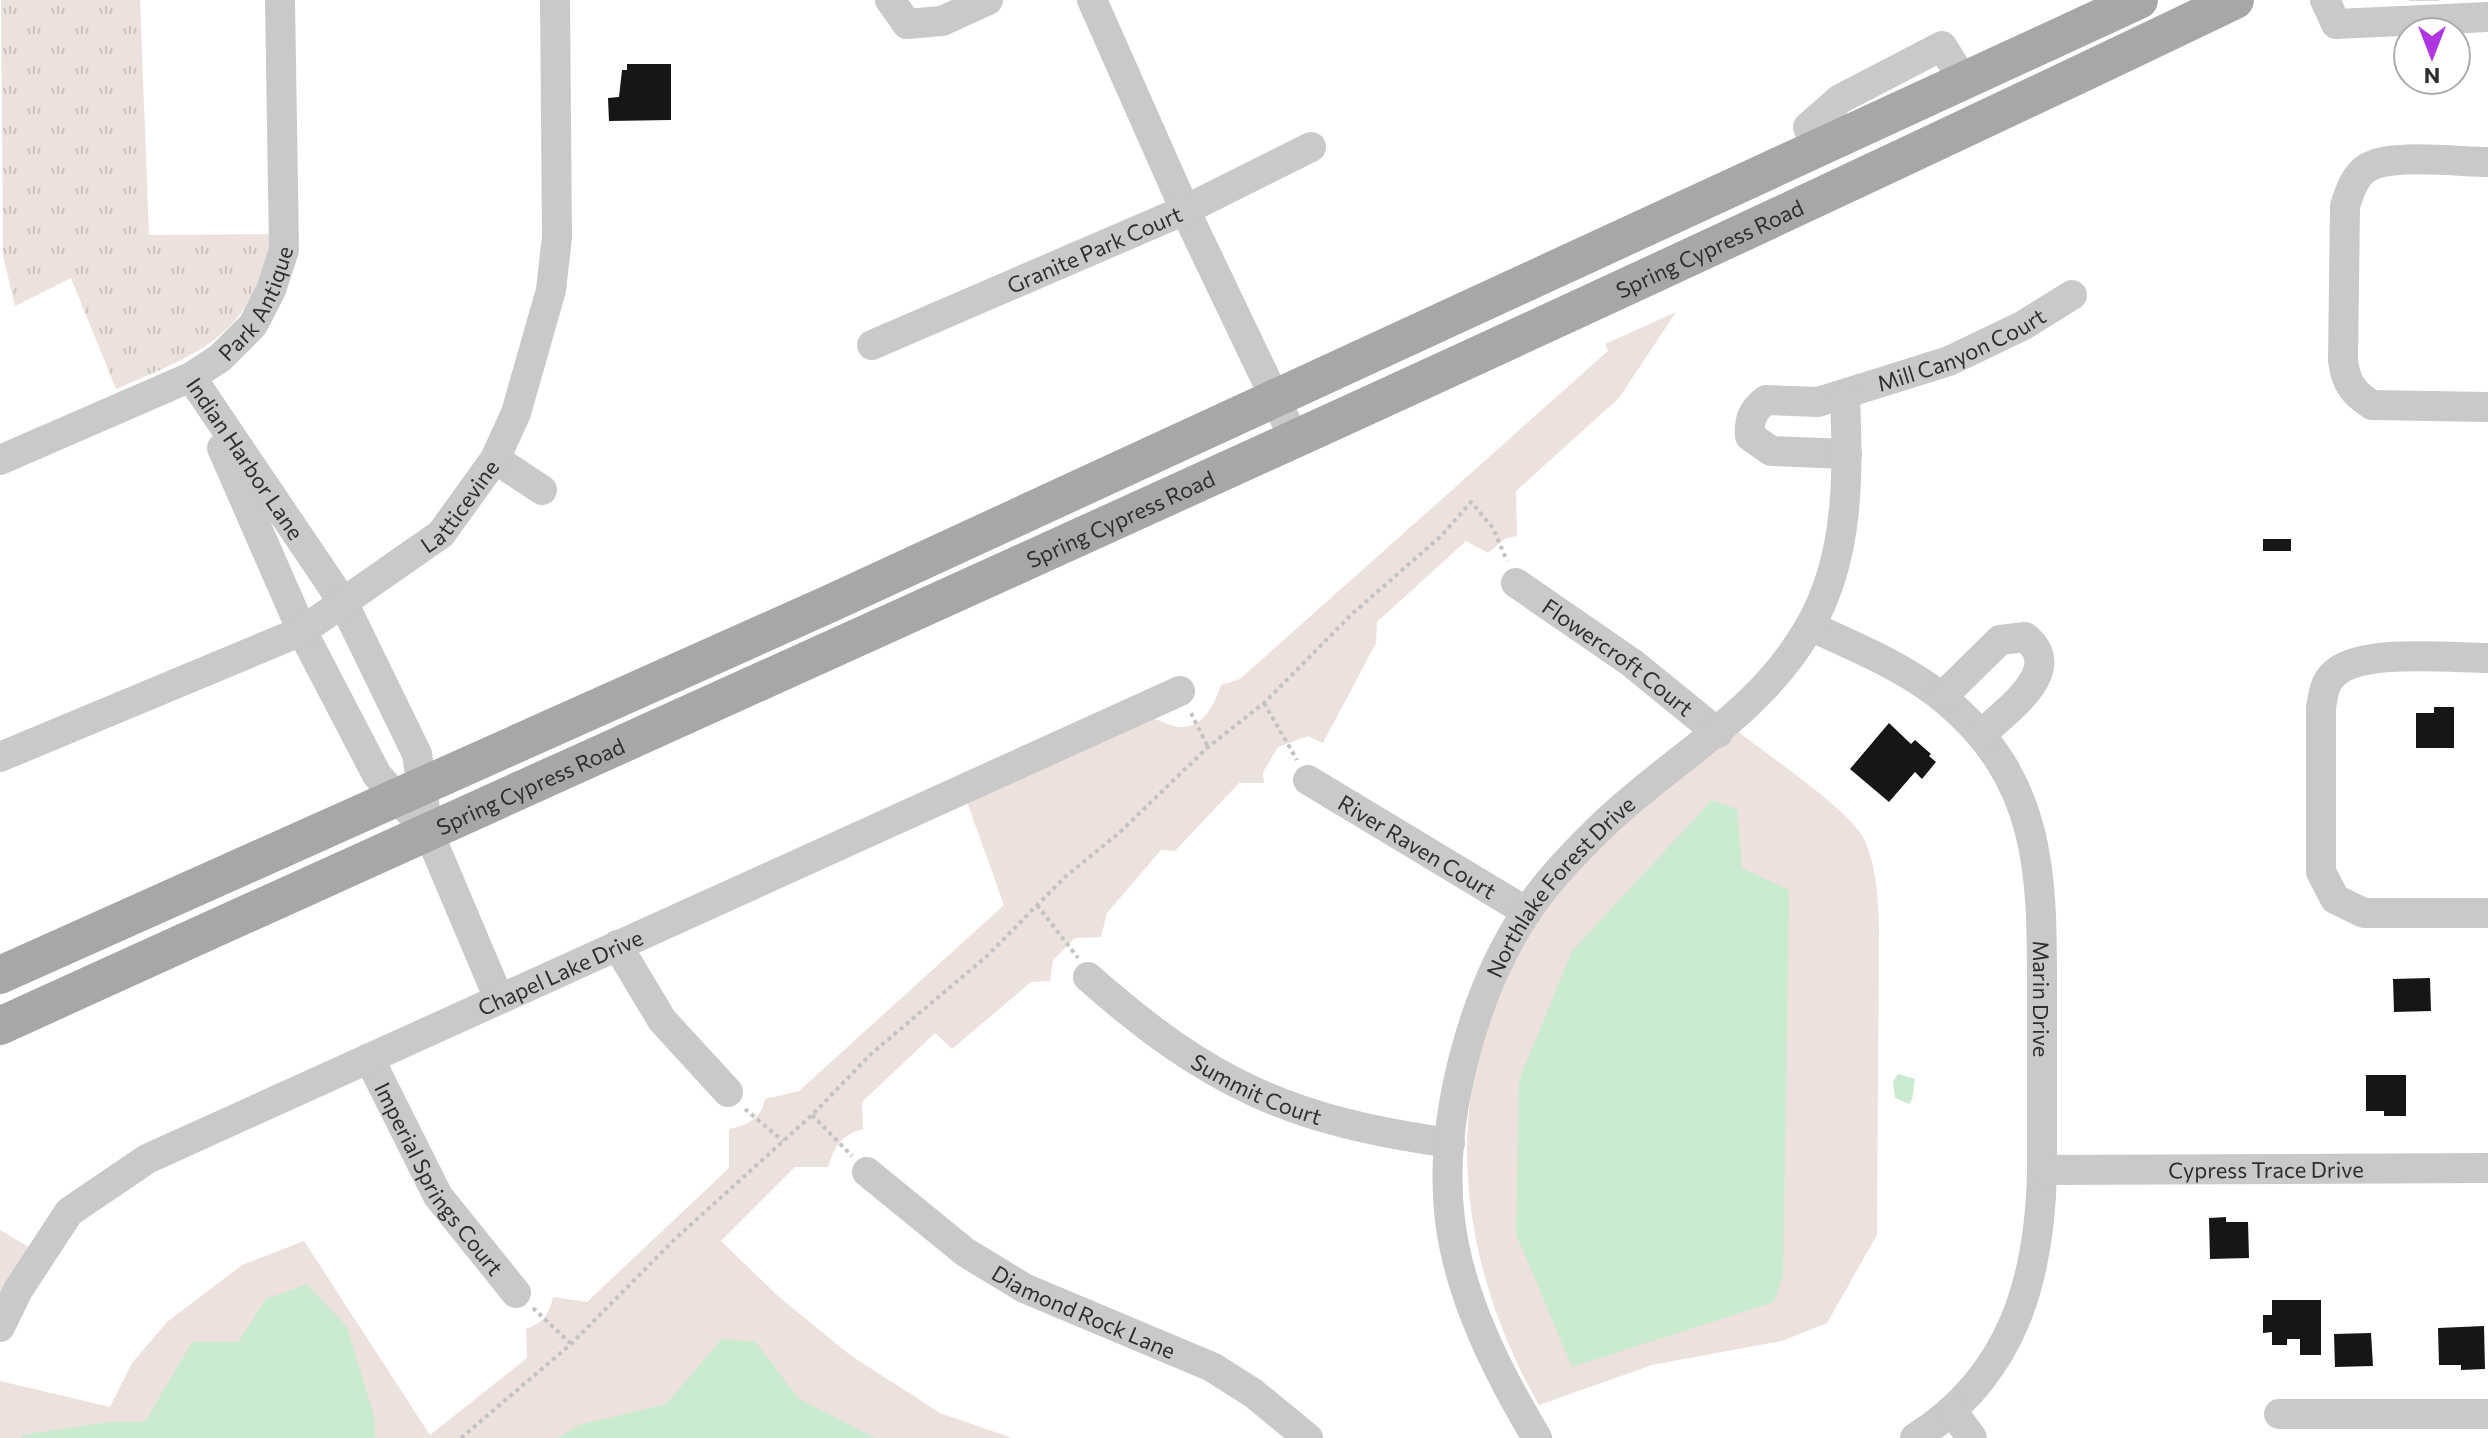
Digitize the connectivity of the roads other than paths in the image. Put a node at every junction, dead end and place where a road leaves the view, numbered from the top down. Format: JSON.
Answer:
{"nodes":[{"id":1,"x":280,"y":0,"type":"edge"},
{"id":2,"x":555,"y":0,"type":"edge"},
{"id":3,"x":988,"y":0,"type":"edge"},
{"id":4,"x":1092,"y":0,"type":"edge"},
{"id":5,"x":2235,"y":0,"type":"edge"},
{"id":6,"x":2325,"y":0,"type":"edge"},
{"id":7,"x":2116,"y":5,"type":"edge"},
{"id":8,"x":2425,"y":10,"type":"edge"},
{"id":9,"x":898,"y":12,"type":"edge"},
{"id":10,"x":2488,"y":17,"type":"edge"},
{"id":11,"x":1964,"y":81,"type":"junction"},
{"id":12,"x":1983,"y":121,"type":"junction"},
{"id":13,"x":1311,"y":147,"type":"dead end"},
{"id":14,"x":2488,"y":162,"type":"edge"},
{"id":15,"x":1185,"y":210,"type":"junction"},
{"id":16,"x":2072,"y":295,"type":"dead end"},
{"id":17,"x":872,"y":345,"type":"dead end"},
{"id":18,"x":191,"y":377,"type":"junction"},
{"id":19,"x":1845,"y":396,"type":"junction"},
{"id":20,"x":1275,"y":398,"type":"junction"},
{"id":21,"x":2488,"y":407,"type":"edge"},
{"id":22,"x":1295,"y":440,"type":"junction"},
{"id":23,"x":1847,"y":454,"type":"junction"},
{"id":24,"x":495,"y":459,"type":"junction"},
{"id":25,"x":0,"y":460,"type":"edge"},
{"id":26,"x":542,"y":490,"type":"dead end"},
{"id":27,"x":1516,"y":583,"type":"road end"},
{"id":28,"x":343,"y":602,"type":"junction"},
{"id":29,"x":829,"y":604,"type":"junction"},
{"id":30,"x":1810,"y":626,"type":"junction"},
{"id":31,"x":302,"y":631,"type":"junction"},
{"id":32,"x":848,"y":643,"type":"junction"},
{"id":33,"x":2488,"y":658,"type":"edge"},
{"id":34,"x":1180,"y":691,"type":"road end"},
{"id":35,"x":1942,"y":697,"type":"junction"},
{"id":36,"x":1718,"y":733,"type":"junction"},
{"id":37,"x":1981,"y":735,"type":"junction"},
{"id":38,"x":0,"y":757,"type":"edge"},
{"id":39,"x":1308,"y":780,"type":"road end"},
{"id":40,"x":409,"y":792,"type":"junction"},
{"id":41,"x":428,"y":831,"type":"junction"},
{"id":42,"x":1527,"y":912,"type":"junction"},
{"id":43,"x":2488,"y":913,"type":"edge"},
{"id":44,"x":617,"y":945,"type":"junction"},
{"id":45,"x":0,"y":975,"type":"edge"},
{"id":46,"x":1088,"y":977,"type":"road end"},
{"id":47,"x":499,"y":999,"type":"junction"},
{"id":48,"x":0,"y":1026,"type":"edge"},
{"id":49,"x":369,"y":1058,"type":"junction"},
{"id":50,"x":728,"y":1092,"type":"road end"},
{"id":51,"x":1450,"y":1143,"type":"junction"},
{"id":52,"x":2488,"y":1168,"type":"edge"},
{"id":53,"x":2042,"y":1170,"type":"junction"},
{"id":54,"x":867,"y":1172,"type":"road end"},
{"id":55,"x":516,"y":1293,"type":"road end"},
{"id":56,"x":0,"y":1327,"type":"edge"},
{"id":57,"x":1952,"y":1411,"type":"junction"},
{"id":58,"x":2279,"y":1414,"type":"dead end"},
{"id":59,"x":2488,"y":1414,"type":"edge"},
{"id":60,"x":1308,"y":1438,"type":"edge"},
{"id":61,"x":1537,"y":1438,"type":"edge"},
{"id":62,"x":1915,"y":1438,"type":"edge"},
{"id":63,"x":1972,"y":1438,"type":"edge"}],
"edges":[{"from":1,"to":18,"type":"street","name":"Park Antique"},
{"from":2,"to":24,"type":"street","name":"Latticevine"},
{"from":3,"to":9,"type":"street"},
{"from":4,"to":15,"type":"street"},
{"from":5,"to":12,"type":"main road","name":"Spring Cypress Road"},
{"from":6,"to":8,"type":"street"},
{"from":7,"to":11,"type":"main road","name":"Spring Cypress Road"},
{"from":8,"to":10,"type":"street"},
{"from":11,"to":12,"type":"main road"},
{"from":11,"to":20,"type":"main road","name":"Spring Cypress Road"},
{"from":12,"to":22,"type":"main road","name":"Spring Cypress Road"},
{"from":13,"to":15,"type":"street","name":"Granite Park Court"},
{"from":14,"to":21,"type":"street"},
{"from":15,"to":17,"type":"street","name":"Granite Park Court"},
{"from":15,"to":20,"type":"street"},
{"from":16,"to":19,"type":"street","name":"Mill Canyon Court"},
{"from":18,"to":25,"type":"street","name":"Park Antique"},
{"from":18,"to":28,"type":"street","name":"Indian Harbor Lane"},
{"from":18,"to":31,"type":"street","name":"Indian Harbor Lane"},
{"from":19,"to":23,"type":"street","name":"Northlake Forest Drive"},
{"from":19,"to":23,"type":"street","name":"Mill Canyon Court"},
{"from":20,"to":22,"type":"street"},
{"from":20,"to":29,"type":"main road","name":"Spring Cypress Road"},
{"from":22,"to":32,"type":"main road","name":"Spring Cypress Road"},
{"from":23,"to":30,"type":"street","name":"Northlake Forest Drive"},
{"from":24,"to":26,"type":"street"},
{"from":24,"to":28,"type":"street","name":"Latticevine"},
{"from":27,"to":36,"type":"street","name":"Flowercroft Court"},
{"from":28,"to":31,"type":"street","name":"Latticevine"},
{"from":28,"to":40,"type":"street","name":"Indian Harbor Lane"},
{"from":29,"to":32,"type":"main road"},
{"from":29,"to":40,"type":"main road","name":"Spring Cypress Road"},
{"from":30,"to":35,"type":"street","name":"Marin Drive"},
{"from":30,"to":36,"type":"street","name":"Northlake Forest Drive"},
{"from":31,"to":38,"type":"street","name":"Latticevine"},
{"from":31,"to":40,"type":"street","name":"Indian Harbor Lane"},
{"from":32,"to":41,"type":"main road","name":"Spring Cypress Road"},
{"from":33,"to":43,"type":"street"},
{"from":34,"to":44,"type":"street","name":"Chapel Lake Drive"},
{"from":35,"to":37,"type":"street","name":"Marin Drive"},
{"from":35,"to":37,"type":"street"},
{"from":36,"to":42,"type":"street","name":"Northlake Forest Drive"},
{"from":37,"to":53,"type":"street","name":"Marin Drive"},
{"from":39,"to":42,"type":"street","name":"River Raven Court"},
{"from":40,"to":41,"type":"street","name":"Indian Harbor Lane"},
{"from":40,"to":45,"type":"main road","name":"Spring Cypress Road"},
{"from":41,"to":47,"type":"street","name":"Indian Harbor Lane"},
{"from":41,"to":48,"type":"main road","name":"Spring Cypress Road"},
{"from":42,"to":51,"type":"street","name":"Northlake Forest Drive"},
{"from":44,"to":47,"type":"street","name":"Chapel Lake Drive"},
{"from":44,"to":50,"type":"street"},
{"from":46,"to":51,"type":"street","name":"Summit Court"},
{"from":47,"to":49,"type":"street","name":"Chapel Lake Drive"},
{"from":49,"to":55,"type":"street","name":"Imperial Springs Court"},
{"from":49,"to":56,"type":"street","name":"Chapel Lake Drive"},
{"from":51,"to":61,"type":"street","name":"Northlake Forest Drive"},
{"from":52,"to":53,"type":"street","name":"Cypress Trace Drive"},
{"from":53,"to":57,"type":"street","name":"Marin Drive"},
{"from":54,"to":60,"type":"street","name":"Diamond Rock Lane"},
{"from":57,"to":62,"type":"street","name":"Marin Drive"},
{"from":57,"to":63,"type":"street"},
{"from":58,"to":59,"type":"street"}]}
